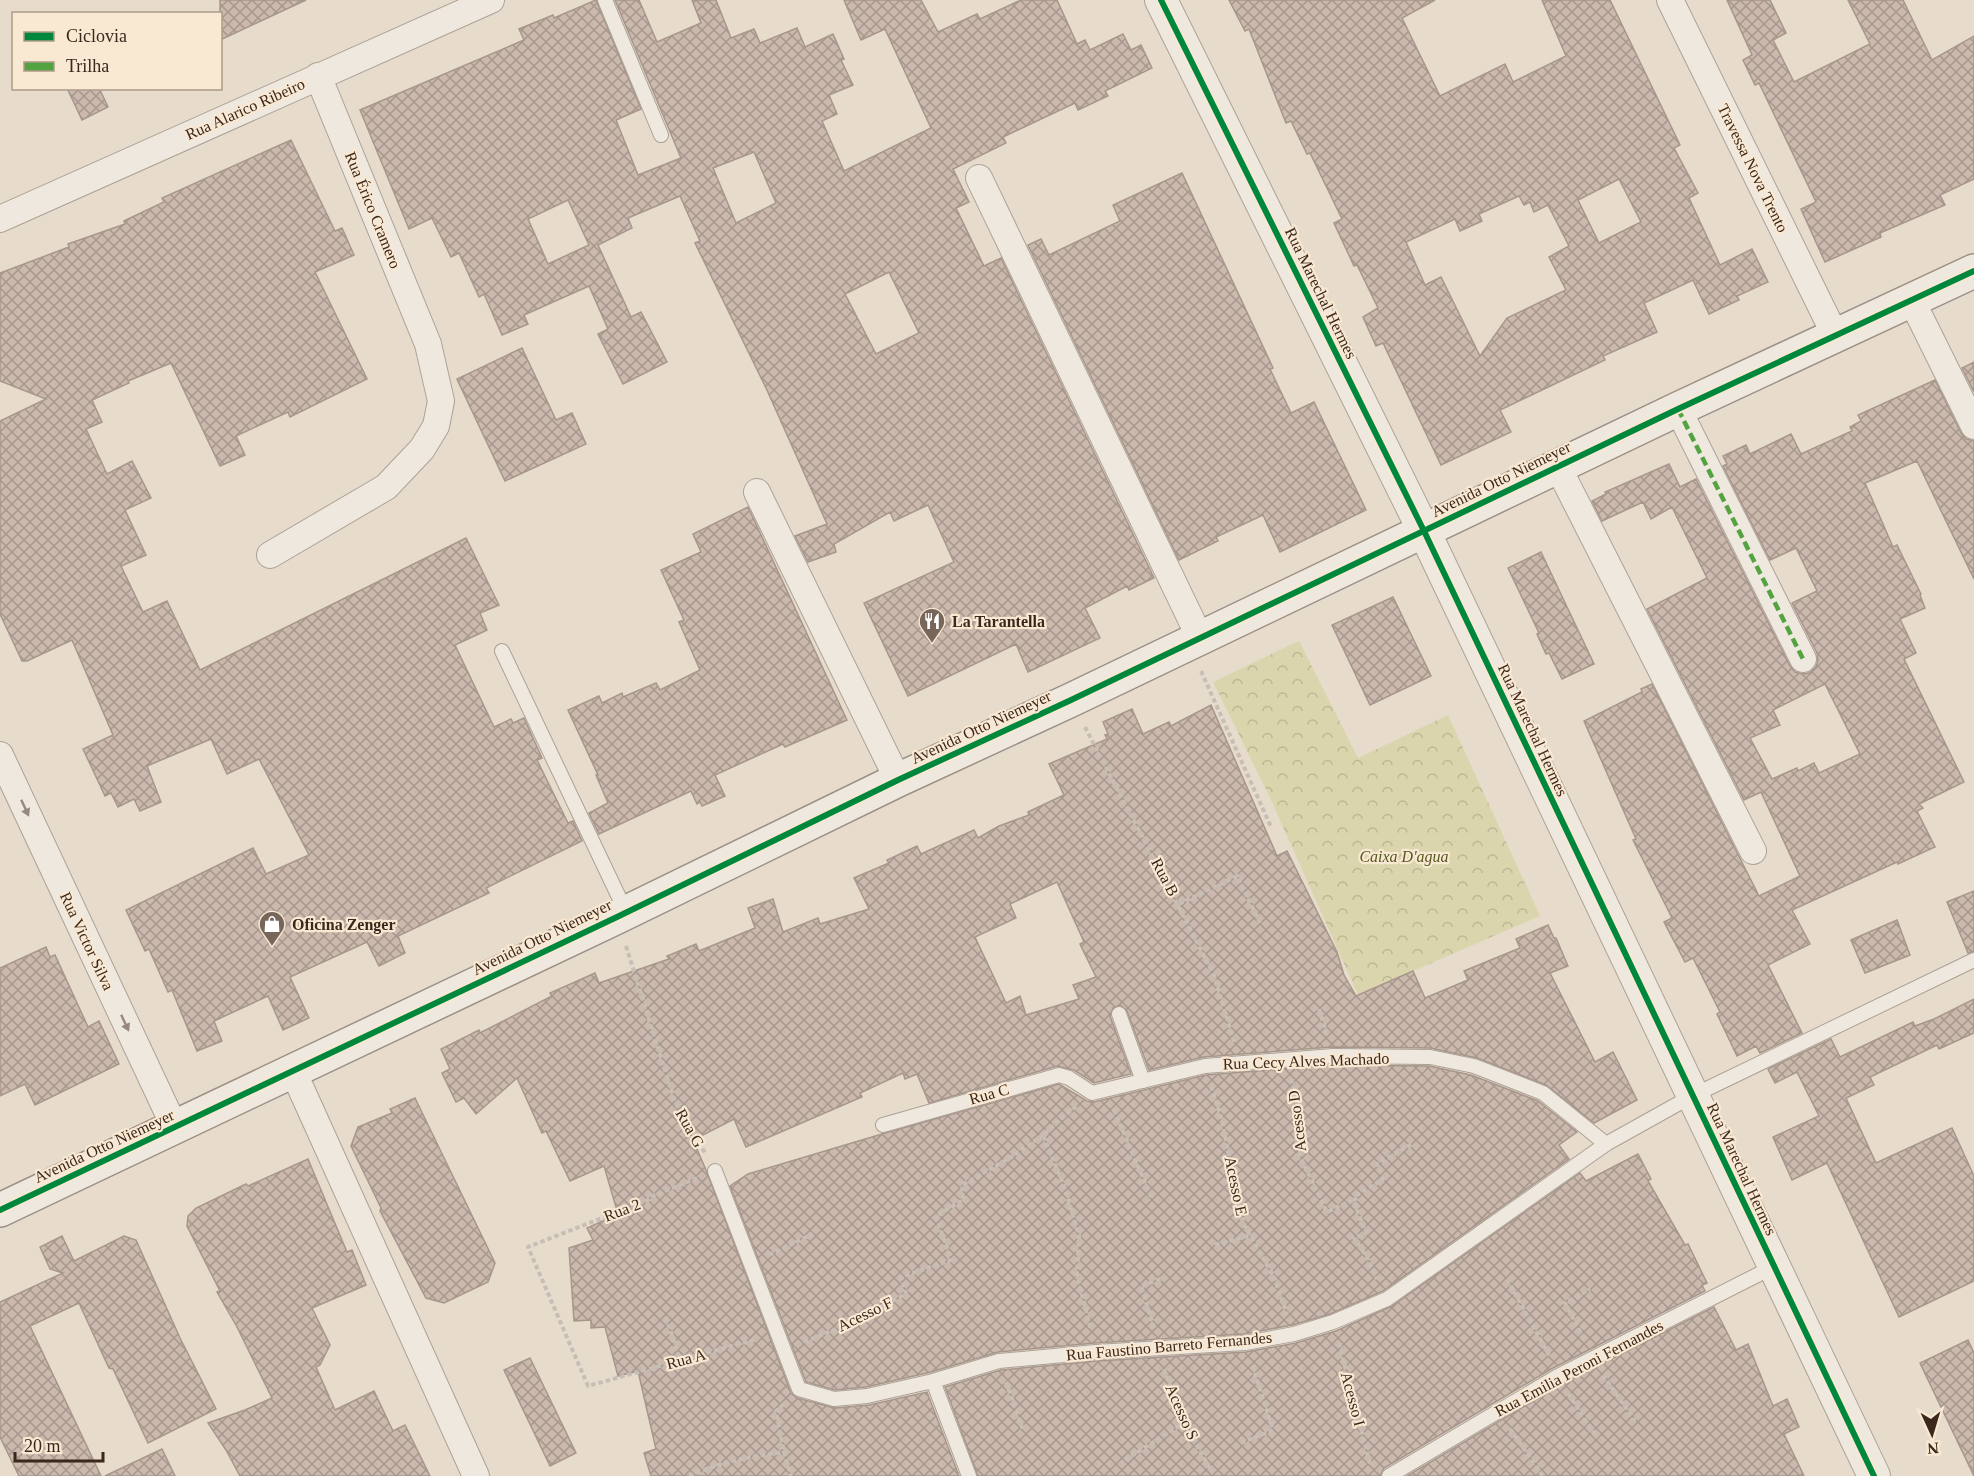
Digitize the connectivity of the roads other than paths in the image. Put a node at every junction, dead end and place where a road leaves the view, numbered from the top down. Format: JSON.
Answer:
{"nodes":[{"id":1,"x":491,"y":0,"type":"edge"},
{"id":2,"x":605,"y":0,"type":"edge"},
{"id":3,"x":1161,"y":0,"type":"edge"},
{"id":4,"x":1670,"y":0,"type":"edge"},
{"id":5,"x":318,"y":76,"type":"junction"},
{"id":6,"x":661,"y":135,"type":"dead end"},
{"id":7,"x":978,"y":178,"type":"dead end"},
{"id":8,"x":0,"y":219,"type":"edge"},
{"id":9,"x":1974,"y":271,"type":"edge"},
{"id":10,"x":1911,"y":299,"type":"junction"},
{"id":11,"x":1835,"y":335,"type":"junction"},
{"id":12,"x":1678,"y":409,"type":"junction"},
{"id":13,"x":1974,"y":426,"type":"edge"},
{"id":14,"x":1558,"y":467,"type":"junction"},
{"id":15,"x":757,"y":492,"type":"dead end"},
{"id":16,"x":1424,"y":531,"type":"junction"},
{"id":17,"x":270,"y":555,"type":"dead end"},
{"id":18,"x":1200,"y":638,"type":"junction"},
{"id":19,"x":502,"y":651,"type":"dead end"},
{"id":20,"x":1803,"y":659,"type":"dead end"},
{"id":21,"x":0,"y":755,"type":"edge"},
{"id":22,"x":898,"y":780,"type":"junction"},
{"id":23,"x":1752,"y":851,"type":"dead end"},
{"id":24,"x":621,"y":914,"type":"junction"},
{"id":25,"x":1974,"y":960,"type":"edge"},
{"id":26,"x":1119,"y":1014,"type":"dead end"},
{"id":27,"x":292,"y":1071,"type":"junction"},
{"id":28,"x":1143,"y":1081,"type":"junction"},
{"id":29,"x":1099,"y":1091,"type":"joint"},
{"id":30,"x":1692,"y":1096,"type":"junction"},
{"id":31,"x":883,"y":1125,"type":"dead end"},
{"id":32,"x":174,"y":1128,"type":"junction"},
{"id":33,"x":1606,"y":1144,"type":"junction"},
{"id":34,"x":715,"y":1171,"type":"road end"},
{"id":35,"x":0,"y":1210,"type":"edge"},
{"id":36,"x":1773,"y":1267,"type":"junction"},
{"id":37,"x":933,"y":1381,"type":"junction"},
{"id":38,"x":476,"y":1476,"type":"edge"},
{"id":39,"x":969,"y":1476,"type":"edge"},
{"id":40,"x":1389,"y":1476,"type":"edge"},
{"id":41,"x":1874,"y":1476,"type":"edge"}],
"edges":[{"from":1,"to":5,"type":"street","name":"Rua Alarico Ribeiro"},
{"from":2,"to":6,"type":"lane"},
{"from":3,"to":16,"type":"street","name":"Rua Marechal Hermes"},
{"from":4,"to":11,"type":"street","name":"Travessa Nova Trento"},
{"from":5,"to":8,"type":"street","name":"Rua Alarico Ribeiro"},
{"from":5,"to":17,"type":"street","name":"Rua Érico Cramero"},
{"from":7,"to":18,"type":"street"},
{"from":9,"to":10,"type":"main road","name":"Avenida Otto Niemeyer"},
{"from":10,"to":11,"type":"main road","name":"Avenida Otto Niemeyer"},
{"from":10,"to":13,"type":"street"},
{"from":11,"to":12,"type":"main road","name":"Avenida Otto Niemeyer"},
{"from":12,"to":14,"type":"main road","name":"Avenida Otto Niemeyer"},
{"from":12,"to":20,"type":"street"},
{"from":14,"to":16,"type":"main road","name":"Avenida Otto Niemeyer"},
{"from":14,"to":23,"type":"street"},
{"from":15,"to":22,"type":"street"},
{"from":16,"to":18,"type":"main road","name":"Avenida Otto Niemeyer"},
{"from":16,"to":30,"type":"street","name":"Rua Marechal Hermes"},
{"from":18,"to":22,"type":"main road","name":"Avenida Otto Niemeyer"},
{"from":19,"to":24,"type":"lane"},
{"from":21,"to":32,"type":"street","name":"Rua Victor Silva","one_way":true},
{"from":22,"to":24,"type":"main road","name":"Avenida Otto Niemeyer"},
{"from":24,"to":27,"type":"main road","name":"Avenida Otto Niemeyer"},
{"from":25,"to":30,"type":"lane","name":"Rua Faustino Barreto Fernandes"},
{"from":26,"to":28,"type":"lane"},
{"from":27,"to":32,"type":"main road","name":"Avenida Otto Niemeyer"},
{"from":27,"to":38,"type":"street"},
{"from":28,"to":29,"type":"lane","name":"Rua Cecy Alves Machado"},
{"from":28,"to":33,"type":"lane","name":"Rua Cecy Alves Machado"},
{"from":29,"to":31,"type":"lane","name":"Rua C"},
{"from":30,"to":33,"type":"lane","name":"Rua Faustino Barreto Fernandes"},
{"from":30,"to":36,"type":"street","name":"Rua Marechal Hermes"},
{"from":32,"to":35,"type":"main road","name":"Avenida Otto Niemeyer"},
{"from":33,"to":37,"type":"lane","name":"Rua Faustino Barreto Fernandes"},
{"from":34,"to":37,"type":"lane","name":"Rua Faustino Barreto Fernandes"},
{"from":36,"to":40,"type":"lane","name":"Rua Emilia Peroni Fernandes"},
{"from":36,"to":41,"type":"street","name":"Rua Marechal Hermes"},
{"from":37,"to":39,"type":"lane"}]}
